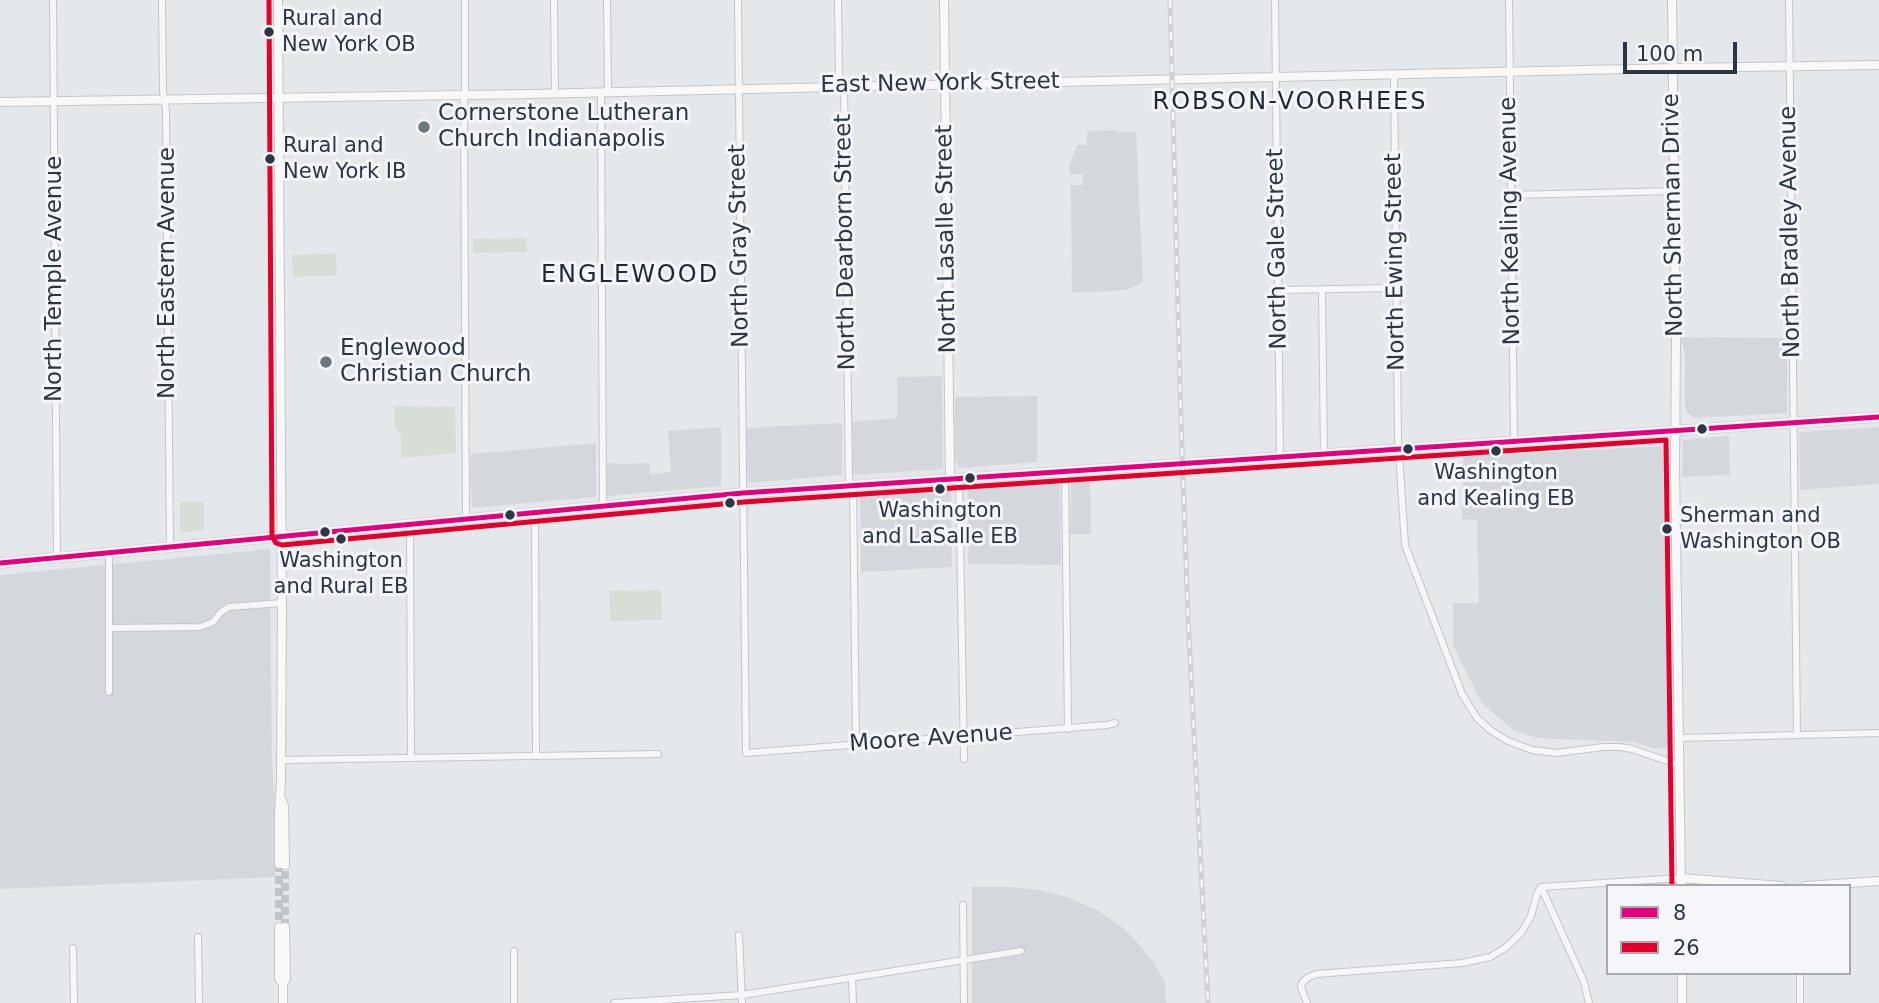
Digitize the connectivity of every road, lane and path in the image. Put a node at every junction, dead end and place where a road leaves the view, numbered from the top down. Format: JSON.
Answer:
{"nodes":[{"id":1,"x":52,"y":0,"type":"edge"},
{"id":2,"x":163,"y":0,"type":"edge"},
{"id":3,"x":278,"y":0,"type":"edge"},
{"id":4,"x":465,"y":0,"type":"edge"},
{"id":5,"x":554,"y":0,"type":"edge"},
{"id":6,"x":607,"y":0,"type":"edge"},
{"id":7,"x":738,"y":0,"type":"edge"},
{"id":8,"x":838,"y":0,"type":"edge"},
{"id":9,"x":944,"y":0,"type":"edge"},
{"id":10,"x":1275,"y":0,"type":"edge"},
{"id":11,"x":1509,"y":0,"type":"edge"},
{"id":12,"x":1672,"y":0,"type":"edge"},
{"id":13,"x":1789,"y":0,"type":"edge"},
{"id":14,"x":1879,"y":65,"type":"edge"},
{"id":15,"x":1790,"y":67,"type":"junction"},
{"id":16,"x":1672,"y":68,"type":"junction"},
{"id":17,"x":1510,"y":72,"type":"junction"},
{"id":18,"x":1394,"y":75,"type":"junction"},
{"id":19,"x":1276,"y":78,"type":"junction"},
{"id":20,"x":945,"y":84,"type":"junction"},
{"id":21,"x":844,"y":86,"type":"junction"},
{"id":22,"x":738,"y":89,"type":"junction"},
{"id":23,"x":604,"y":92,"type":"junction"},
{"id":24,"x":555,"y":93,"type":"junction"},
{"id":25,"x":465,"y":95,"type":"junction"},
{"id":26,"x":279,"y":98,"type":"junction"},
{"id":27,"x":165,"y":100,"type":"junction"},
{"id":28,"x":53,"y":101,"type":"junction"},
{"id":29,"x":0,"y":102,"type":"edge"},
{"id":30,"x":1674,"y":191,"type":"junction"},
{"id":31,"x":1511,"y":195,"type":"junction"},
{"id":32,"x":1396,"y":288,"type":"junction"},
{"id":33,"x":1322,"y":289,"type":"junction"},
{"id":34,"x":1278,"y":290,"type":"junction"},
{"id":35,"x":1879,"y":417,"type":"edge"},
{"id":36,"x":1793,"y":422,"type":"junction"},
{"id":37,"x":1675,"y":431,"type":"junction"},
{"id":38,"x":1514,"y":441,"type":"junction"},
{"id":39,"x":1398,"y":449,"type":"junction"},
{"id":40,"x":1324,"y":454,"type":"junction"},
{"id":41,"x":1280,"y":457,"type":"junction"},
{"id":42,"x":1065,"y":471,"type":"junction"},
{"id":43,"x":955,"y":479,"type":"junction"},
{"id":44,"x":851,"y":485,"type":"junction"},
{"id":45,"x":743,"y":493,"type":"junction"},
{"id":46,"x":603,"y":507,"type":"junction"},
{"id":47,"x":535,"y":513,"type":"junction"},
{"id":48,"x":466,"y":520,"type":"junction"},
{"id":49,"x":410,"y":524,"type":"junction"},
{"id":50,"x":281,"y":536,"type":"junction"},
{"id":51,"x":170,"y":547,"type":"junction"},
{"id":52,"x":108,"y":552,"type":"junction"},
{"id":53,"x":57,"y":558,"type":"junction"},
{"id":54,"x":0,"y":563,"type":"edge"},
{"id":55,"x":282,"y":603,"type":"junction"},
{"id":56,"x":109,"y":628,"type":"junction"},
{"id":57,"x":110,"y":692,"type":"dead end"},
{"id":58,"x":1115,"y":723,"type":"dead end"},
{"id":59,"x":1068,"y":729,"type":"junction"},
{"id":60,"x":1879,"y":733,"type":"edge"},
{"id":61,"x":1797,"y":734,"type":"junction"},
{"id":62,"x":963,"y":737,"type":"junction"},
{"id":63,"x":1679,"y":738,"type":"junction"},
{"id":64,"x":856,"y":744,"type":"junction"},
{"id":65,"x":746,"y":752,"type":"joint"},
{"id":66,"x":658,"y":754,"type":"dead end"},
{"id":67,"x":536,"y":755,"type":"junction"},
{"id":68,"x":411,"y":758,"type":"junction"},
{"id":69,"x":964,"y":759,"type":"dead end"},
{"id":70,"x":281,"y":760,"type":"junction"},
{"id":71,"x":1679,"y":765,"type":"junction"},
{"id":72,"x":282,"y":864,"type":"tunnel mouth"},
{"id":73,"x":1879,"y":881,"type":"edge"},
{"id":74,"x":1681,"y":882,"type":"edge"},
{"id":75,"x":1625,"y":884,"type":"edge"},
{"id":76,"x":1731,"y":884,"type":"edge"},
{"id":77,"x":1836,"y":884,"type":"edge"},
{"id":78,"x":1606,"y":885,"type":"edge"},
{"id":79,"x":1541,"y":887,"type":"junction"},
{"id":80,"x":963,"y":905,"type":"dead end"},
{"id":81,"x":282,"y":927,"type":"tunnel mouth"},
{"id":82,"x":739,"y":935,"type":"dead end"},
{"id":83,"x":198,"y":937,"type":"dead end"},
{"id":84,"x":73,"y":948,"type":"dead end"},
{"id":85,"x":514,"y":951,"type":"dead end"},
{"id":86,"x":1021,"y":951,"type":"dead end"},
{"id":87,"x":963,"y":960,"type":"junction"},
{"id":88,"x":1682,"y":975,"type":"edge"},
{"id":89,"x":1800,"y":975,"type":"edge"},
{"id":90,"x":852,"y":978,"type":"junction"},
{"id":91,"x":742,"y":995,"type":"junction"},
{"id":92,"x":628,"y":1002,"type":"edge"},
{"id":93,"x":74,"y":1003,"type":"edge"},
{"id":94,"x":198,"y":1003,"type":"edge"},
{"id":95,"x":283,"y":1003,"type":"edge"},
{"id":96,"x":514,"y":1003,"type":"edge"},
{"id":97,"x":614,"y":1003,"type":"edge"},
{"id":98,"x":742,"y":1003,"type":"edge"},
{"id":99,"x":853,"y":1003,"type":"edge"},
{"id":100,"x":964,"y":1003,"type":"edge"},
{"id":101,"x":1307,"y":1003,"type":"edge"},
{"id":102,"x":1589,"y":1003,"type":"edge"},
{"id":103,"x":1682,"y":1003,"type":"edge"},
{"id":104,"x":1800,"y":1003,"type":"edge"}],
"edges":[{"from":1,"to":28,"type":"street","name":"North Temple Avenue"},
{"from":2,"to":27,"type":"street","name":"North Eastern Avenue"},
{"from":3,"to":26,"type":"main road"},
{"from":4,"to":25,"type":"street"},
{"from":5,"to":24,"type":"street"},
{"from":6,"to":23,"type":"street"},
{"from":7,"to":22,"type":"street","name":"North Gray Street"},
{"from":8,"to":21,"type":"street","name":"North Dearborn Street"},
{"from":9,"to":20,"type":"main road","name":"North Lasalle Street"},
{"from":10,"to":19,"type":"street","name":"North Gale Street"},
{"from":11,"to":17,"type":"street","name":"North Kealing Avenue"},
{"from":12,"to":16,"type":"main road","name":"North Sherman Drive"},
{"from":13,"to":15,"type":"street","name":"North Bradley Avenue"},
{"from":14,"to":15,"type":"main road","name":"East New York Street"},
{"from":15,"to":16,"type":"main road","name":"East New York Street"},
{"from":15,"to":36,"type":"street","name":"North Bradley Avenue"},
{"from":16,"to":17,"type":"main road","name":"East New York Street"},
{"from":16,"to":30,"type":"main road","name":"North Sherman Drive"},
{"from":17,"to":18,"type":"main road","name":"East New York Street"},
{"from":17,"to":31,"type":"street","name":"North Kealing Avenue"},
{"from":18,"to":19,"type":"main road","name":"East New York Street"},
{"from":18,"to":32,"type":"street","name":"North Ewing Street"},
{"from":19,"to":20,"type":"main road","name":"East New York Street"},
{"from":19,"to":34,"type":"street","name":"North Gale Street"},
{"from":20,"to":21,"type":"main road","name":"East New York Street"},
{"from":20,"to":43,"type":"main road","name":"North Lasalle Street"},
{"from":21,"to":22,"type":"main road","name":"East New York Street"},
{"from":21,"to":44,"type":"street","name":"North Dearborn Street"},
{"from":22,"to":23,"type":"main road","name":"East New York Street"},
{"from":22,"to":45,"type":"street","name":"North Gray Street"},
{"from":23,"to":24,"type":"main road","name":"East New York Street"},
{"from":23,"to":46,"type":"street"},
{"from":24,"to":25,"type":"main road","name":"East New York Street"},
{"from":25,"to":26,"type":"main road","name":"East New York Street"},
{"from":25,"to":48,"type":"street"},
{"from":26,"to":27,"type":"main road","name":"East New York Street"},
{"from":26,"to":50,"type":"main road"},
{"from":27,"to":28,"type":"main road","name":"East New York Street"},
{"from":27,"to":51,"type":"street","name":"North Eastern Avenue"},
{"from":28,"to":29,"type":"main road","name":"East New York Street"},
{"from":28,"to":53,"type":"street","name":"North Temple Avenue"},
{"from":30,"to":31,"type":"street"},
{"from":30,"to":37,"type":"main road","name":"North Sherman Drive"},
{"from":31,"to":38,"type":"street","name":"North Kealing Avenue"},
{"from":32,"to":33,"type":"street"},
{"from":32,"to":39,"type":"street","name":"North Ewing Street"},
{"from":33,"to":34,"type":"street"},
{"from":33,"to":40,"type":"street"},
{"from":34,"to":41,"type":"street","name":"North Gale Street"},
{"from":35,"to":36,"type":"main road"},
{"from":36,"to":37,"type":"main road"},
{"from":36,"to":61,"type":"street","name":"North Bradley Avenue"},
{"from":37,"to":38,"type":"main road"},
{"from":37,"to":63,"type":"main road","name":"North Sherman Drive"},
{"from":38,"to":39,"type":"main road"},
{"from":39,"to":40,"type":"main road"},
{"from":39,"to":71,"type":"street","name":"North Ewing Street"},
{"from":40,"to":41,"type":"main road"},
{"from":41,"to":42,"type":"main road"},
{"from":42,"to":43,"type":"main road"},
{"from":42,"to":59,"type":"street"},
{"from":43,"to":44,"type":"main road"},
{"from":43,"to":62,"type":"street"},
{"from":44,"to":45,"type":"main road"},
{"from":44,"to":64,"type":"street","name":"North Dearborn Street"},
{"from":45,"to":46,"type":"main road"},
{"from":45,"to":65,"type":"street","name":"North Gray Street"},
{"from":46,"to":47,"type":"main road"},
{"from":47,"to":48,"type":"main road"},
{"from":47,"to":67,"type":"street"},
{"from":48,"to":49,"type":"main road"},
{"from":49,"to":50,"type":"main road"},
{"from":49,"to":68,"type":"street"},
{"from":50,"to":51,"type":"main road"},
{"from":50,"to":55,"type":"main road"},
{"from":51,"to":52,"type":"main road"},
{"from":52,"to":53,"type":"main road"},
{"from":52,"to":56,"type":"street"},
{"from":53,"to":54,"type":"main road"},
{"from":55,"to":56,"type":"street"},
{"from":55,"to":70,"type":"main road"},
{"from":56,"to":57,"type":"street"},
{"from":58,"to":59,"type":"street","name":"Moore Avenue"},
{"from":59,"to":62,"type":"street","name":"Moore Avenue"},
{"from":60,"to":61,"type":"street"},
{"from":61,"to":63,"type":"street"},
{"from":62,"to":64,"type":"street","name":"Moore Avenue"},
{"from":62,"to":69,"type":"street"},
{"from":63,"to":71,"type":"main road","name":"North Sherman Drive"},
{"from":64,"to":65,"type":"street","name":"Moore Avenue"},
{"from":66,"to":67,"type":"street"},
{"from":67,"to":68,"type":"street"},
{"from":68,"to":70,"type":"street"},
{"from":70,"to":72,"type":"main road"},
{"from":71,"to":74,"type":"main road","name":"North Sherman Drive"},
{"from":73,"to":77,"type":"main road"},
{"from":74,"to":75,"type":"street"},
{"from":74,"to":76,"type":"main road"},
{"from":78,"to":79,"type":"street"},
{"from":79,"to":101,"type":"street"},
{"from":79,"to":102,"type":"street"},
{"from":80,"to":87,"type":"street"},
{"from":81,"to":95,"type":"main road"},
{"from":82,"to":91,"type":"street"},
{"from":83,"to":94,"type":"street"},
{"from":84,"to":93,"type":"street"},
{"from":85,"to":96,"type":"street"},
{"from":86,"to":87,"type":"street"},
{"from":87,"to":90,"type":"street"},
{"from":87,"to":100,"type":"street"},
{"from":88,"to":103,"type":"main road"},
{"from":89,"to":104,"type":"street"},
{"from":90,"to":91,"type":"street"},
{"from":90,"to":99,"type":"street"},
{"from":91,"to":92,"type":"street"},
{"from":91,"to":98,"type":"street"},
{"from":92,"to":97,"type":"street"}]}
